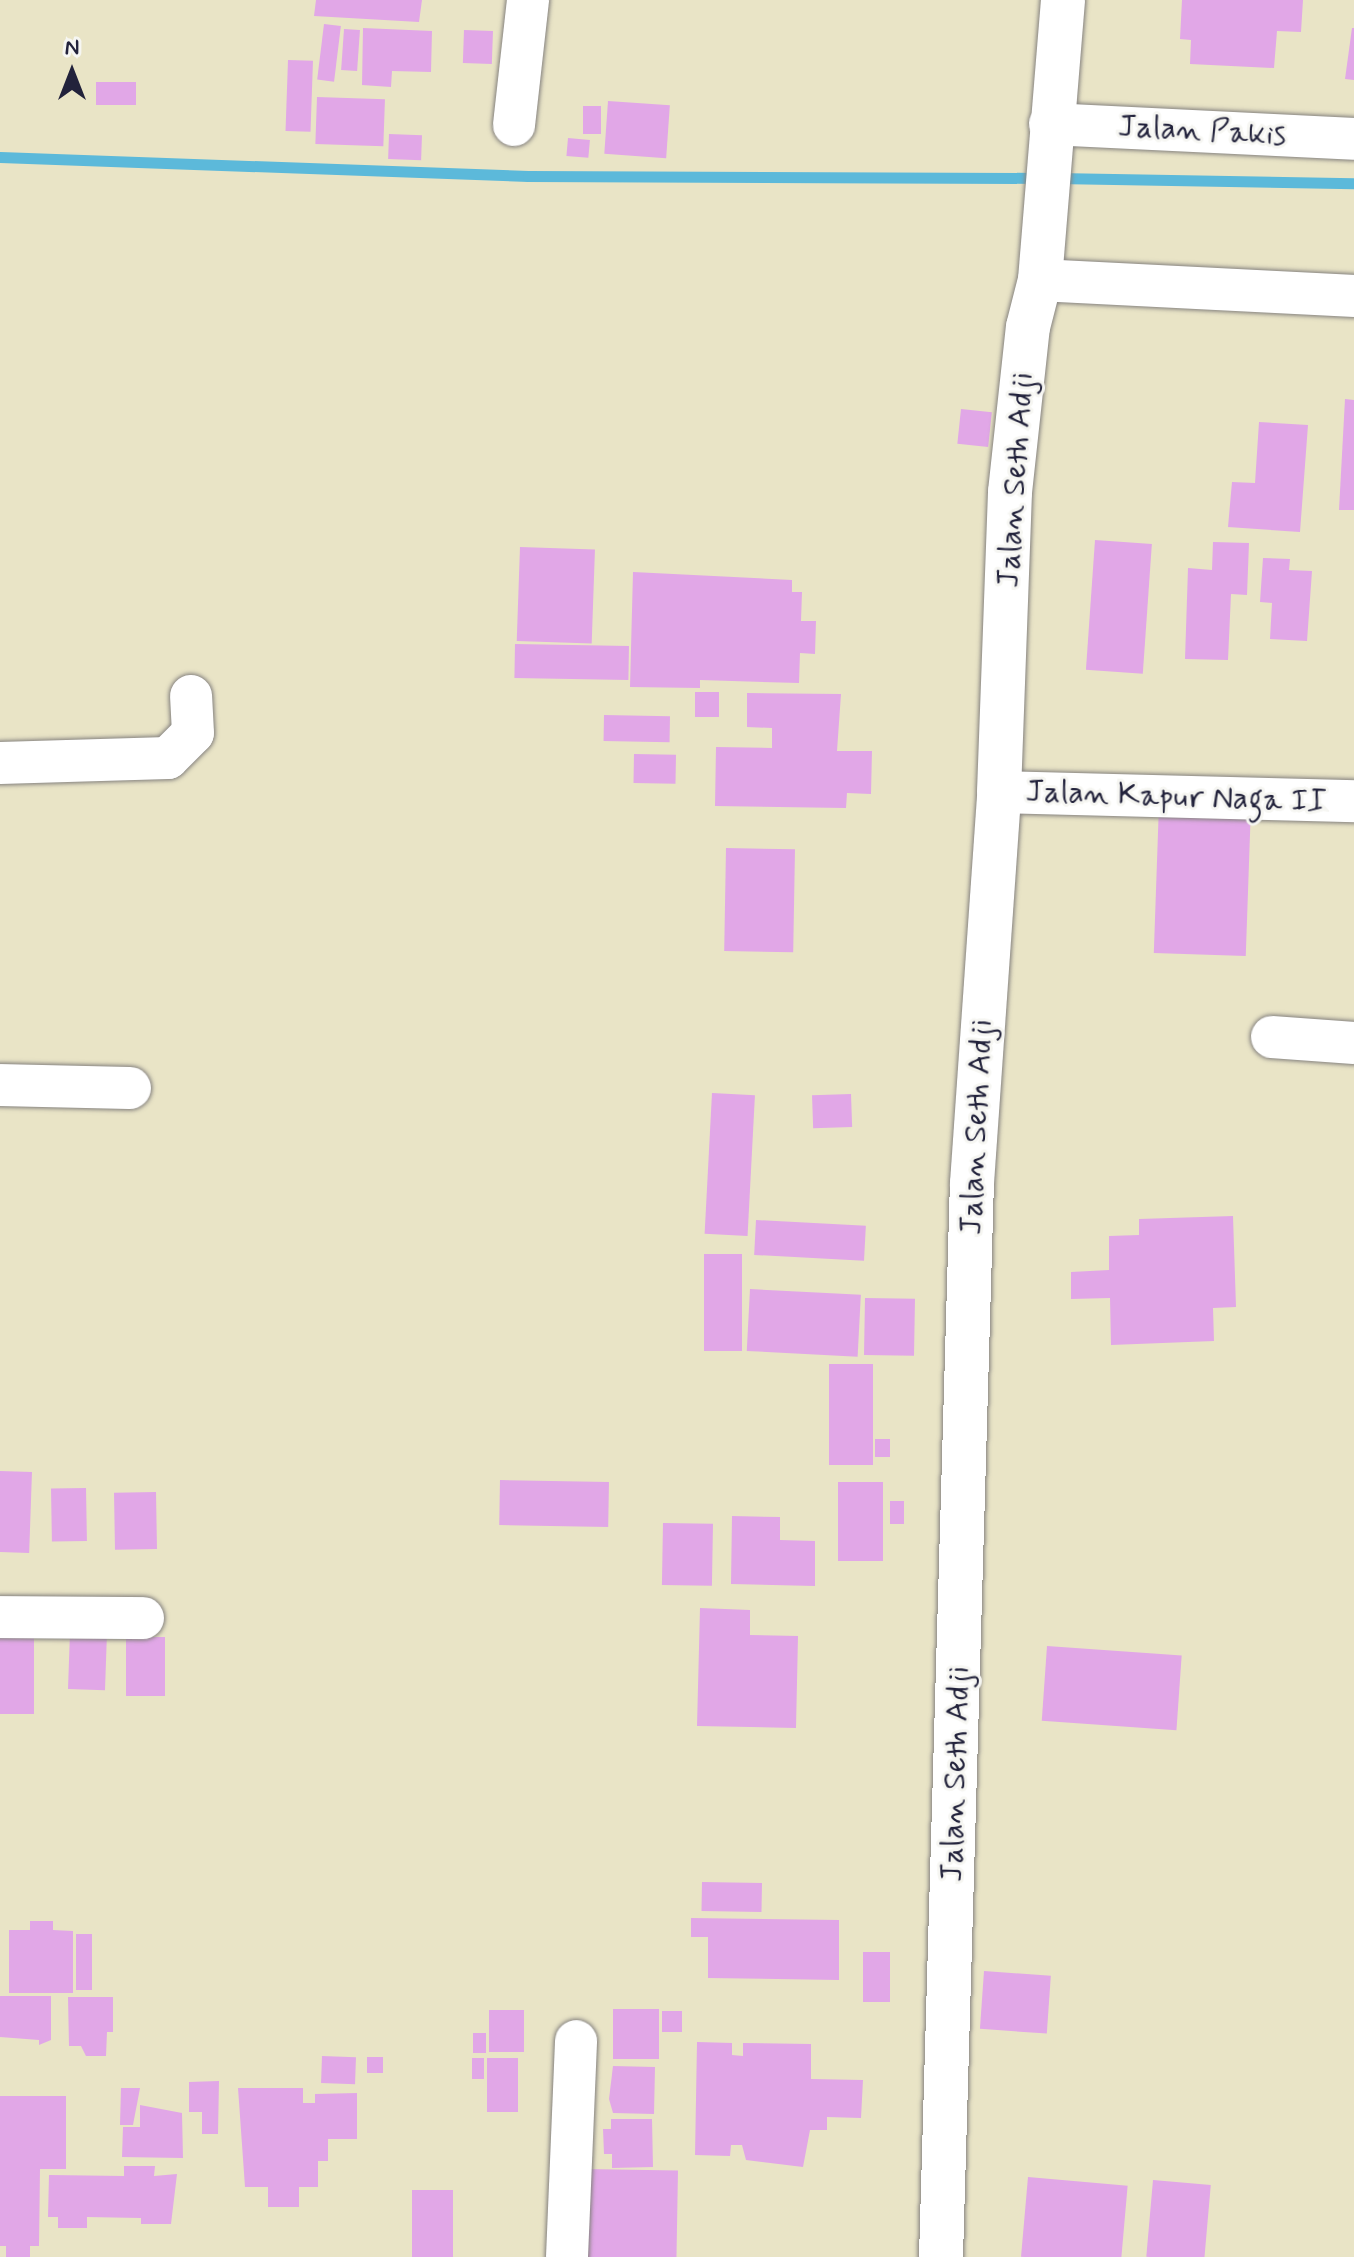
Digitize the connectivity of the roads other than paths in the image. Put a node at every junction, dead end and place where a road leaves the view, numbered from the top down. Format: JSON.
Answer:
{"nodes":[{"id":1,"x":528,"y":0,"type":"edge"},
{"id":2,"x":1063,"y":0,"type":"edge"},
{"id":3,"x":514,"y":125,"type":"dead end"},
{"id":4,"x":1050,"y":131,"type":"junction"},
{"id":5,"x":1354,"y":139,"type":"edge"},
{"id":6,"x":1040,"y":280,"type":"junction"},
{"id":7,"x":1354,"y":296,"type":"edge"},
{"id":8,"x":191,"y":696,"type":"dead end"},
{"id":9,"x":0,"y":763,"type":"edge"},
{"id":10,"x":999,"y":792,"type":"junction"},
{"id":11,"x":1354,"y":801,"type":"edge"},
{"id":12,"x":1272,"y":1037,"type":"dead end"},
{"id":13,"x":1354,"y":1043,"type":"edge"},
{"id":14,"x":0,"y":1085,"type":"edge"},
{"id":15,"x":130,"y":1088,"type":"dead end"},
{"id":16,"x":0,"y":1617,"type":"edge"},
{"id":17,"x":143,"y":1618,"type":"dead end"},
{"id":18,"x":576,"y":2041,"type":"dead end"},
{"id":19,"x":567,"y":2257,"type":"edge"},
{"id":20,"x":941,"y":2257,"type":"edge"}],
"edges":[{"from":1,"to":3,"type":"street"},
{"from":2,"to":4,"type":"street","name":"Jalan Seth Adji"},
{"from":4,"to":5,"type":"street","name":"Jalan Pakis"},
{"from":4,"to":6,"type":"street","name":"Jalan Seth Adji"},
{"from":6,"to":7,"type":"street"},
{"from":6,"to":10,"type":"street","name":"Jalan Seth Adji"},
{"from":8,"to":9,"type":"street"},
{"from":10,"to":11,"type":"street","name":"Jalan Kapur Naga II"},
{"from":10,"to":20,"type":"street","name":"Jalan Seth Adji"},
{"from":12,"to":13,"type":"street"},
{"from":14,"to":15,"type":"street"},
{"from":16,"to":17,"type":"street"},
{"from":18,"to":19,"type":"street"}]}
